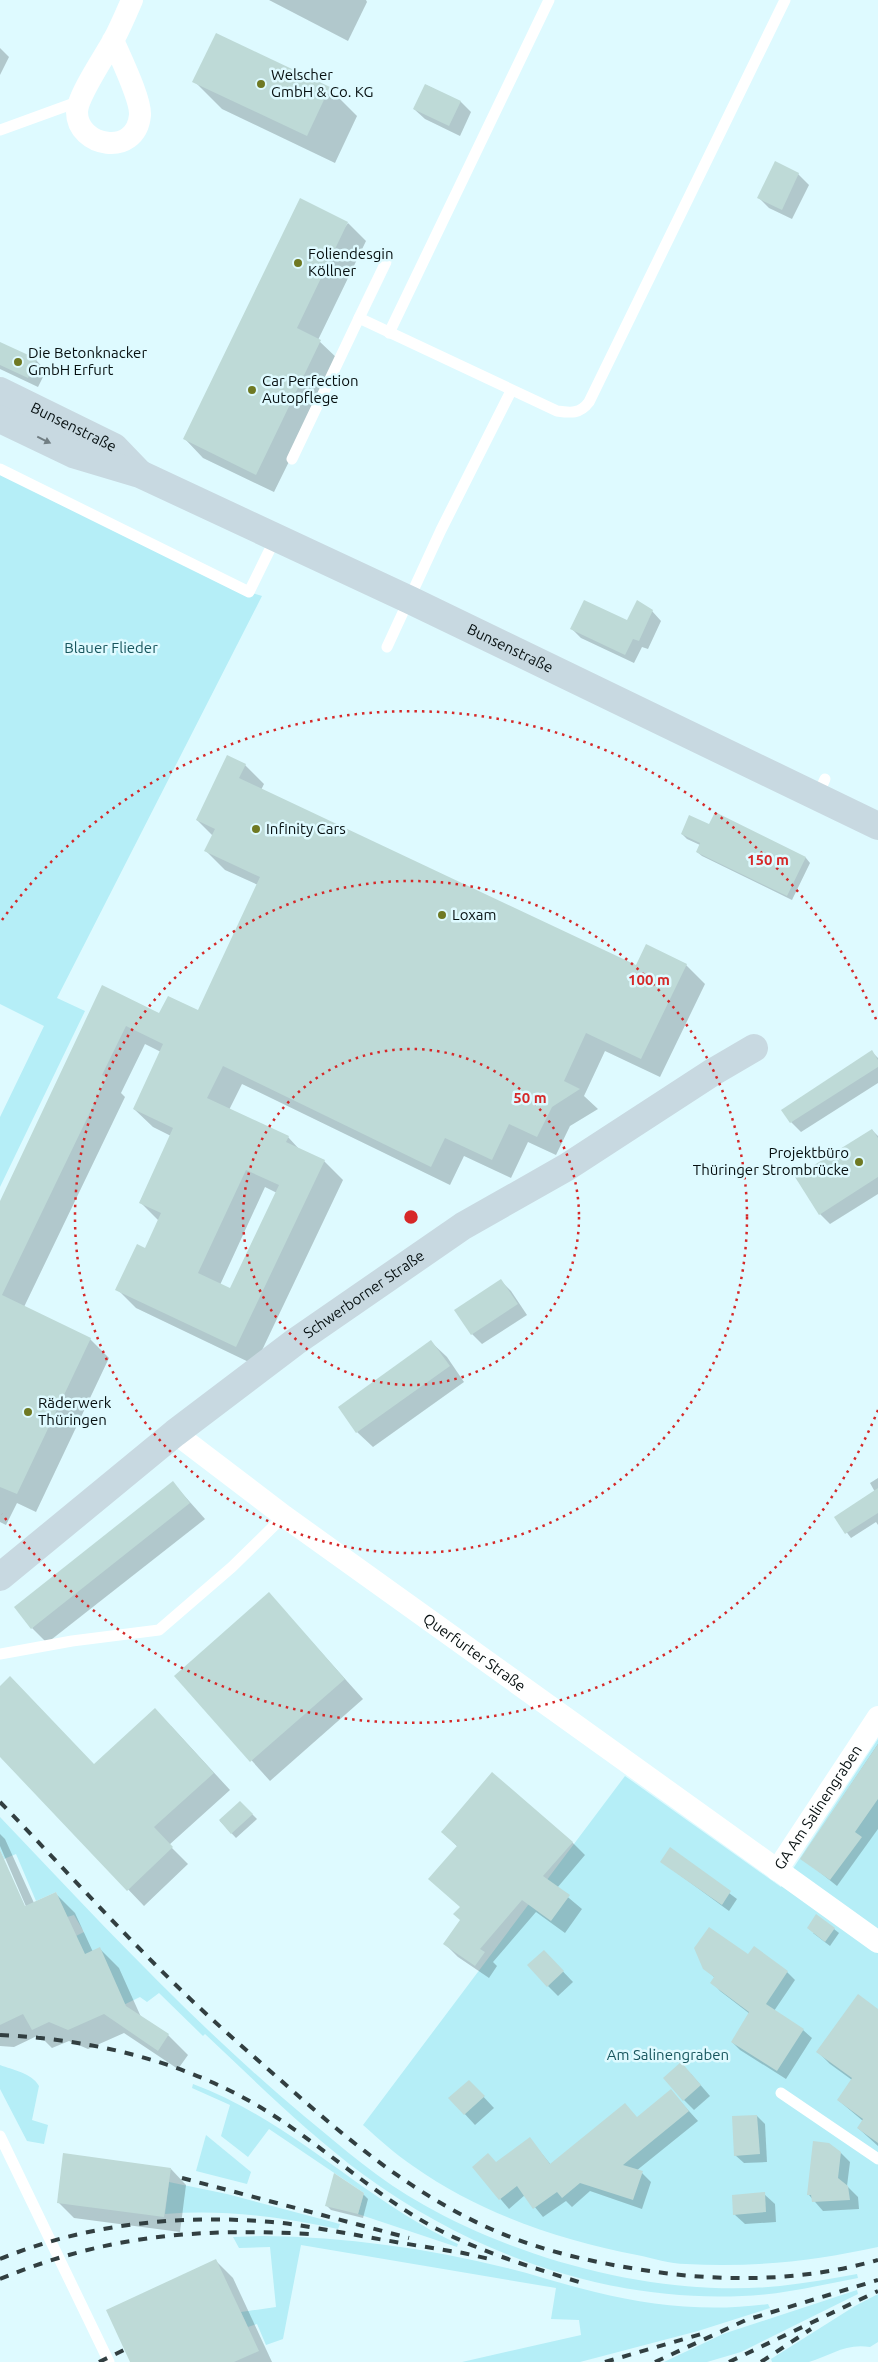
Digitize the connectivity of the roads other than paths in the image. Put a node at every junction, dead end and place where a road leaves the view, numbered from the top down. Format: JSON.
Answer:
{"nodes":[{"id":1,"x":132,"y":0,"type":"edge"},
{"id":2,"x":549,"y":0,"type":"edge"},
{"id":3,"x":785,"y":0,"type":"edge"},
{"id":4,"x":114,"y":40,"type":"junction"},
{"id":5,"x":80,"y":101,"type":"junction"},
{"id":6,"x":0,"y":130,"type":"edge"},
{"id":7,"x":386,"y":262,"type":"dead end"},
{"id":8,"x":359,"y":318,"type":"junction"},
{"id":9,"x":389,"y":333,"type":"junction"},
{"id":10,"x":0,"y":391,"type":"edge"},
{"id":11,"x":511,"y":391,"type":"junction"},
{"id":12,"x":0,"y":419,"type":"edge"},
{"id":13,"x":292,"y":459,"type":"dead end"},
{"id":14,"x":0,"y":469,"type":"edge"},
{"id":15,"x":140,"y":474,"type":"junction"},
{"id":16,"x":275,"y":539,"type":"junction"},
{"id":17,"x":410,"y":600,"type":"junction"},
{"id":18,"x":387,"y":647,"type":"dead end"},
{"id":19,"x":878,"y":826,"type":"edge"},
{"id":20,"x":754,"y":1048,"type":"dead end"},
{"id":21,"x":175,"y":1433,"type":"junction"},
{"id":22,"x":284,"y":1516,"type":"junction"},
{"id":23,"x":0,"y":1577,"type":"edge"},
{"id":24,"x":0,"y":1654,"type":"edge"},
{"id":25,"x":878,"y":1717,"type":"edge"},
{"id":26,"x":777,"y":1870,"type":"junction"},
{"id":27,"x":878,"y":1942,"type":"edge"},
{"id":28,"x":781,"y":2093,"type":"dead end"},
{"id":29,"x":0,"y":2136,"type":"edge"},
{"id":30,"x":878,"y":2159,"type":"edge"},
{"id":31,"x":108,"y":2362,"type":"edge"}],
"edges":[{"from":1,"to":4,"type":"street"},
{"from":2,"to":9,"type":"lane"},
{"from":3,"to":11,"type":"lane"},
{"from":4,"to":5,"type":"street"},
{"from":4,"to":5,"type":"street"},
{"from":5,"to":6,"type":"lane"},
{"from":7,"to":8,"type":"lane"},
{"from":8,"to":9,"type":"lane"},
{"from":8,"to":13,"type":"lane"},
{"from":9,"to":11,"type":"lane"},
{"from":10,"to":15,"type":"main road","name":"Bunsenstraße"},
{"from":11,"to":17,"type":"lane"},
{"from":12,"to":15,"type":"main road","name":"Bunsenstraße","one_way":true},
{"from":14,"to":16,"type":"lane"},
{"from":15,"to":16,"type":"main road","name":"Bunsenstraße"},
{"from":16,"to":17,"type":"main road","name":"Bunsenstraße"},
{"from":17,"to":18,"type":"lane"},
{"from":17,"to":19,"type":"main road","name":"Bunsenstraße"},
{"from":20,"to":21,"type":"main road","name":"Schwerborner Straße"},
{"from":21,"to":22,"type":"street","name":"Querfurter Straße"},
{"from":21,"to":23,"type":"main road","name":"Schwerborner Straße"},
{"from":22,"to":24,"type":"lane"},
{"from":22,"to":26,"type":"street","name":"Querfurter Straße"},
{"from":25,"to":26,"type":"street","name":"GA Am Salinengraben"},
{"from":26,"to":27,"type":"street","name":"GA Am Salinengraben"},
{"from":28,"to":30,"type":"lane"},
{"from":29,"to":31,"type":"lane"}]}
